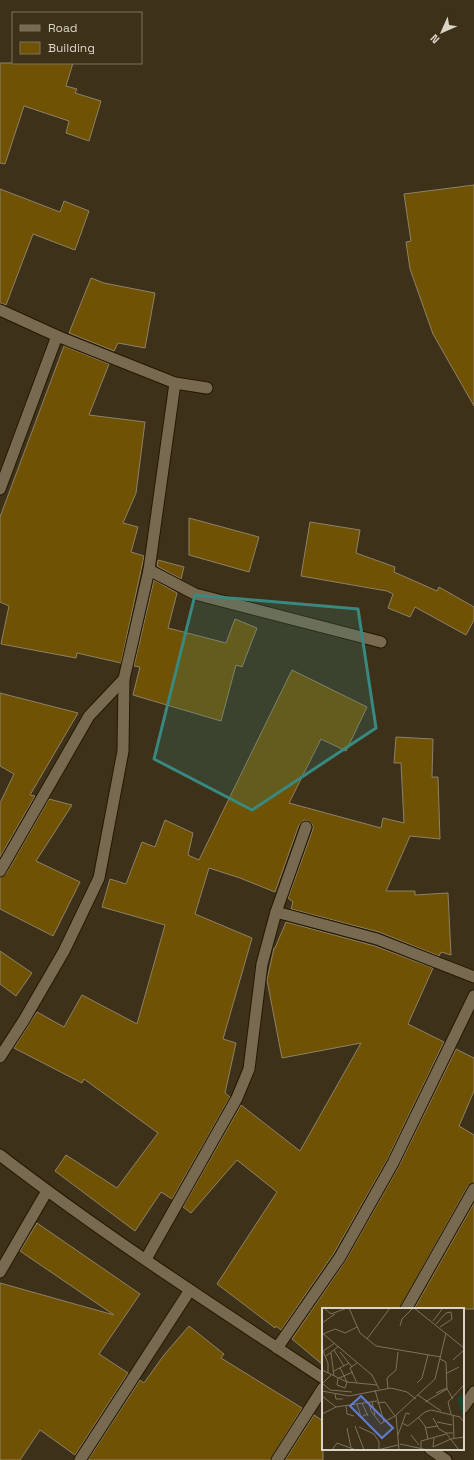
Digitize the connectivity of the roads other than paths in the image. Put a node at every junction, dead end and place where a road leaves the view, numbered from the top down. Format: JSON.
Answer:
{"nodes":[{"id":1,"x":0,"y":310,"type":"edge"},
{"id":2,"x":57,"y":336,"type":"junction"},
{"id":3,"x":175,"y":383,"type":"junction"},
{"id":4,"x":207,"y":388,"type":"dead end"},
{"id":5,"x":0,"y":489,"type":"edge"},
{"id":6,"x":149,"y":570,"type":"junction"},
{"id":7,"x":381,"y":642,"type":"dead end"},
{"id":8,"x":124,"y":679,"type":"junction"},
{"id":9,"x":306,"y":827,"type":"dead end"},
{"id":10,"x":0,"y":870,"type":"edge"},
{"id":11,"x":276,"y":912,"type":"junction"},
{"id":12,"x":474,"y":977,"type":"edge"},
{"id":13,"x":474,"y":996,"type":"edge"},
{"id":14,"x":0,"y":1056,"type":"edge"},
{"id":15,"x":0,"y":1155,"type":"edge"},
{"id":16,"x":474,"y":1189,"type":"edge"},
{"id":17,"x":47,"y":1191,"type":"junction"},
{"id":18,"x":146,"y":1259,"type":"junction"},
{"id":19,"x":0,"y":1272,"type":"edge"},
{"id":20,"x":190,"y":1290,"type":"junction"},
{"id":21,"x":407,"y":1308,"type":"edge"},
{"id":22,"x":277,"y":1348,"type":"junction"},
{"id":23,"x":322,"y":1377,"type":"edge"},
{"id":24,"x":322,"y":1390,"type":"edge"},
{"id":25,"x":474,"y":1392,"type":"edge"},
{"id":26,"x":464,"y":1407,"type":"edge"},
{"id":27,"x":434,"y":1450,"type":"edge"},
{"id":28,"x":80,"y":1460,"type":"edge"},
{"id":29,"x":277,"y":1460,"type":"edge"},
{"id":30,"x":446,"y":1460,"type":"edge"}],
"edges":[{"from":1,"to":2,"type":"street"},
{"from":2,"to":3,"type":"street"},
{"from":2,"to":5,"type":"street"},
{"from":3,"to":4,"type":"street"},
{"from":3,"to":6,"type":"street"},
{"from":6,"to":7,"type":"street"},
{"from":6,"to":8,"type":"street"},
{"from":8,"to":10,"type":"street"},
{"from":8,"to":14,"type":"street"},
{"from":9,"to":11,"type":"street"},
{"from":11,"to":12,"type":"street"},
{"from":11,"to":18,"type":"street"},
{"from":13,"to":22,"type":"street"},
{"from":15,"to":17,"type":"street"},
{"from":16,"to":21,"type":"street"},
{"from":17,"to":18,"type":"street"},
{"from":17,"to":19,"type":"street"},
{"from":18,"to":20,"type":"street"},
{"from":20,"to":22,"type":"street"},
{"from":20,"to":28,"type":"street"},
{"from":22,"to":23,"type":"street"},
{"from":24,"to":29,"type":"street"},
{"from":25,"to":26,"type":"street"},
{"from":27,"to":30,"type":"street"}]}
